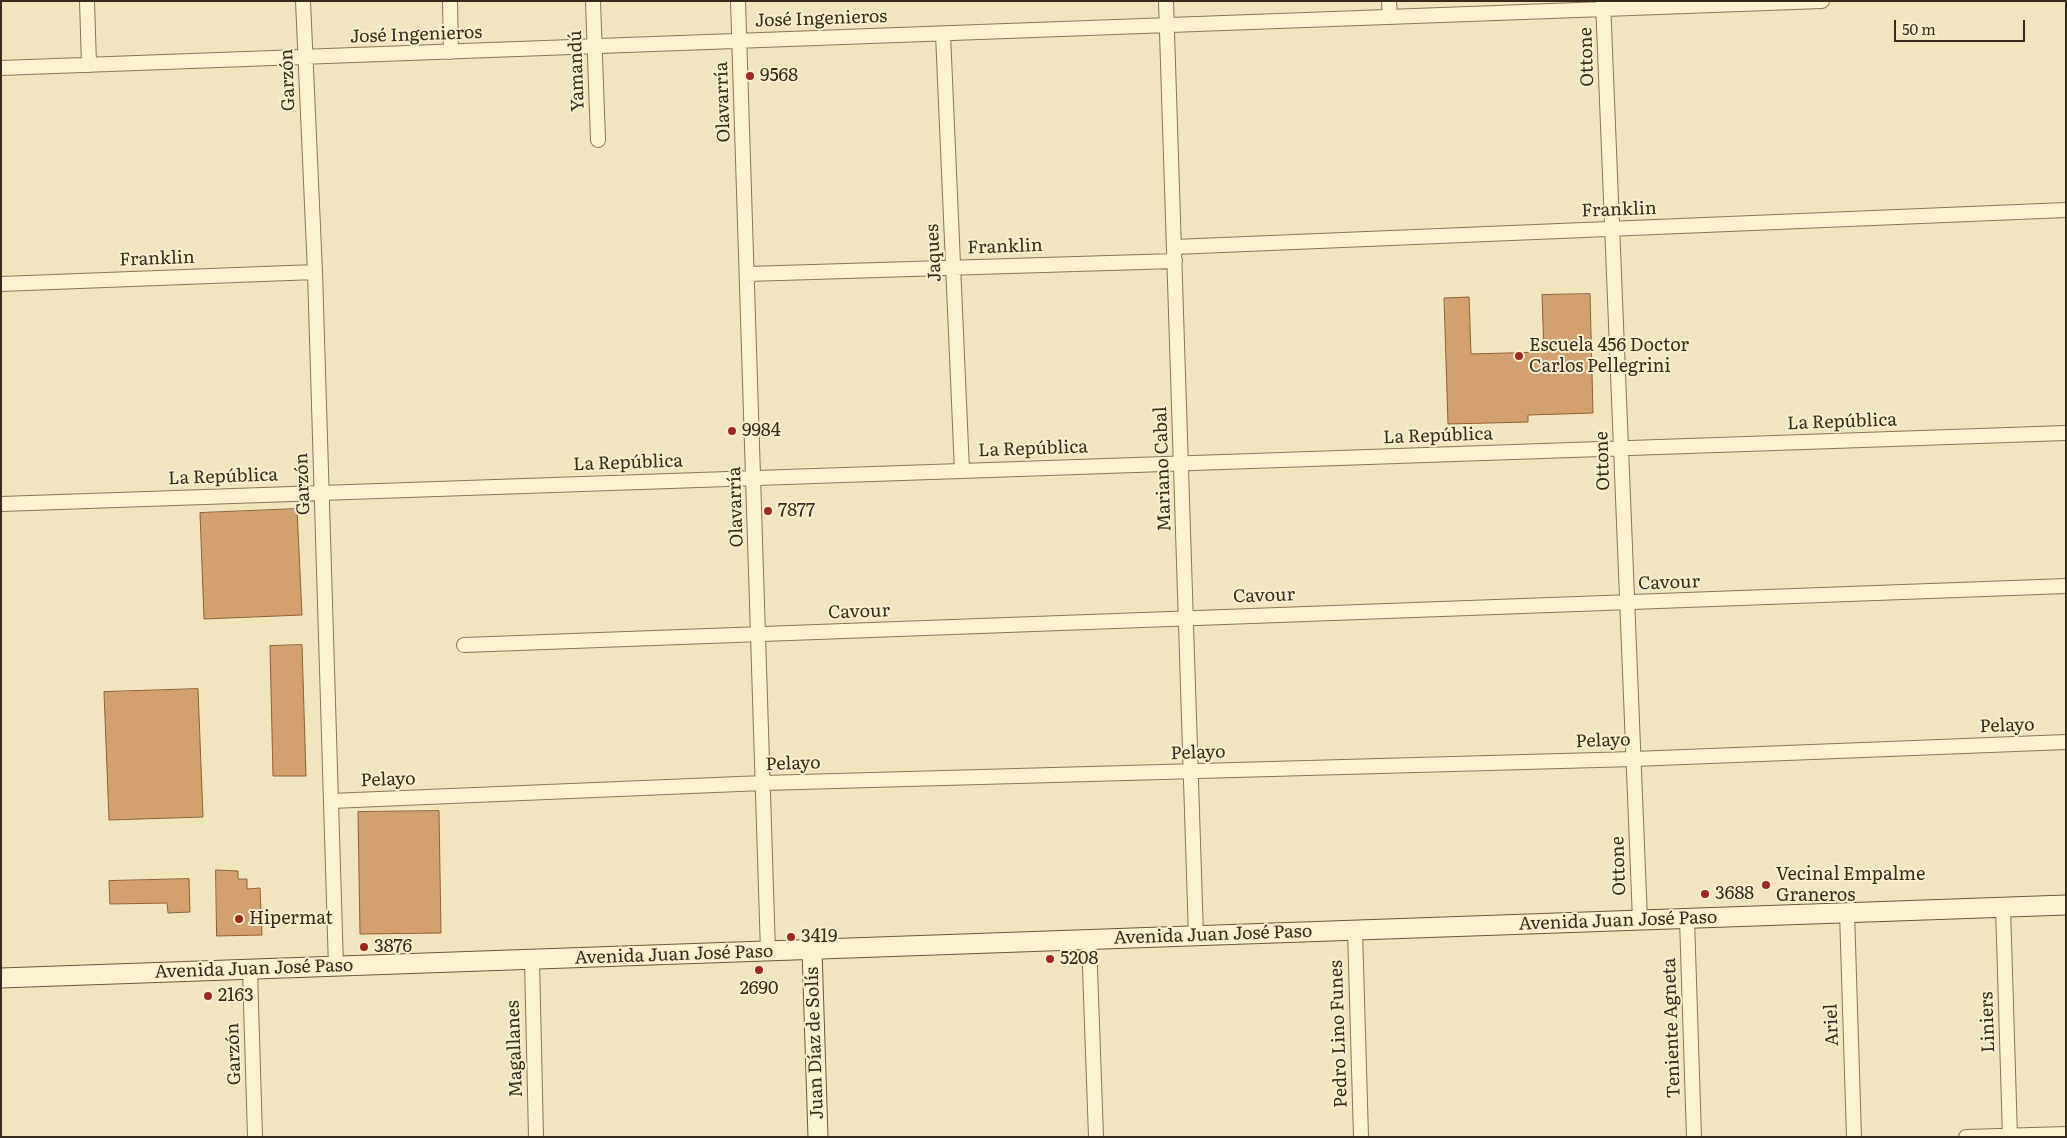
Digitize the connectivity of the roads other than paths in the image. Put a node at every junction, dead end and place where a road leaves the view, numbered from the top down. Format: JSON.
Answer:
{"nodes":[{"id":1,"x":87,"y":1,"type":"edge"},
{"id":2,"x":303,"y":1,"type":"edge"},
{"id":3,"x":450,"y":1,"type":"edge"},
{"id":4,"x":593,"y":1,"type":"edge"},
{"id":5,"x":738,"y":1,"type":"edge"},
{"id":6,"x":1166,"y":1,"type":"edge"},
{"id":7,"x":1389,"y":1,"type":"edge"},
{"id":8,"x":1822,"y":1,"type":"edge"},
{"id":9,"x":1604,"y":5,"type":"edge"},
{"id":10,"x":1390,"y":17,"type":"junction"},
{"id":11,"x":1167,"y":26,"type":"junction"},
{"id":12,"x":943,"y":34,"type":"junction"},
{"id":13,"x":740,"y":41,"type":"junction"},
{"id":14,"x":595,"y":46,"type":"junction"},
{"id":15,"x":451,"y":52,"type":"junction"},
{"id":16,"x":306,"y":58,"type":"junction"},
{"id":17,"x":89,"y":65,"type":"junction"},
{"id":18,"x":1,"y":68,"type":"edge"},
{"id":19,"x":598,"y":140,"type":"dead end"},
{"id":20,"x":2066,"y":210,"type":"edge"},
{"id":21,"x":1612,"y":229,"type":"junction"},
{"id":22,"x":1174,"y":247,"type":"junction"},
{"id":23,"x":1175,"y":261,"type":"junction"},
{"id":24,"x":954,"y":268,"type":"junction"},
{"id":25,"x":315,"y":272,"type":"junction"},
{"id":26,"x":747,"y":274,"type":"junction"},
{"id":27,"x":1,"y":284,"type":"edge"},
{"id":28,"x":2066,"y":433,"type":"edge"},
{"id":29,"x":1621,"y":448,"type":"junction"},
{"id":30,"x":1181,"y":463,"type":"junction"},
{"id":31,"x":962,"y":471,"type":"junction"},
{"id":32,"x":754,"y":478,"type":"junction"},
{"id":33,"x":322,"y":492,"type":"junction"},
{"id":34,"x":1,"y":504,"type":"edge"},
{"id":35,"x":2066,"y":586,"type":"edge"},
{"id":36,"x":1628,"y":604,"type":"junction"},
{"id":37,"x":1186,"y":617,"type":"junction"},
{"id":38,"x":758,"y":634,"type":"junction"},
{"id":39,"x":464,"y":645,"type":"dead end"},
{"id":40,"x":2066,"y":742,"type":"edge"},
{"id":41,"x":1634,"y":759,"type":"junction"},
{"id":42,"x":1191,"y":772,"type":"junction"},
{"id":43,"x":763,"y":784,"type":"junction"},
{"id":44,"x":331,"y":801,"type":"junction"},
{"id":45,"x":2066,"y":905,"type":"edge"},
{"id":46,"x":2003,"y":907,"type":"junction"},
{"id":47,"x":1847,"y":912,"type":"junction"},
{"id":48,"x":1687,"y":918,"type":"junction"},
{"id":49,"x":1640,"y":920,"type":"junction"},
{"id":50,"x":1355,"y":930,"type":"junction"},
{"id":51,"x":1196,"y":936,"type":"junction"},
{"id":52,"x":1089,"y":940,"type":"junction"},
{"id":53,"x":812,"y":950,"type":"junction"},
{"id":54,"x":768,"y":952,"type":"junction"},
{"id":55,"x":532,"y":960,"type":"junction"},
{"id":56,"x":336,"y":967,"type":"junction"},
{"id":57,"x":250,"y":970,"type":"junction"},
{"id":58,"x":1,"y":978,"type":"edge"},
{"id":59,"x":2066,"y":1134,"type":"edge"},
{"id":60,"x":2010,"y":1136,"type":"edge"},
{"id":61,"x":255,"y":1137,"type":"edge"},
{"id":62,"x":536,"y":1137,"type":"edge"},
{"id":63,"x":818,"y":1137,"type":"edge"},
{"id":64,"x":1096,"y":1137,"type":"edge"},
{"id":65,"x":1361,"y":1137,"type":"edge"},
{"id":66,"x":1694,"y":1137,"type":"edge"},
{"id":67,"x":1854,"y":1137,"type":"edge"},
{"id":68,"x":1966,"y":1137,"type":"edge"}],
"edges":[{"from":1,"to":17,"type":"street"},
{"from":2,"to":16,"type":"street","name":"Garzón"},
{"from":3,"to":15,"type":"street"},
{"from":4,"to":14,"type":"street","name":"Yamandú"},
{"from":5,"to":13,"type":"street","name":"Olavarría"},
{"from":6,"to":11,"type":"street","name":"Mariano Cabal"},
{"from":7,"to":10,"type":"street"},
{"from":8,"to":9,"type":"street","name":"José Ingenieros"},
{"from":9,"to":10,"type":"street","name":"José Ingenieros"},
{"from":9,"to":21,"type":"street","name":"Ottone"},
{"from":10,"to":11,"type":"street","name":"José Ingenieros"},
{"from":11,"to":12,"type":"street","name":"José Ingenieros"},
{"from":11,"to":22,"type":"street","name":"Mariano Cabal"},
{"from":12,"to":13,"type":"street","name":"José Ingenieros"},
{"from":12,"to":24,"type":"street","name":"Jaques"},
{"from":13,"to":14,"type":"street","name":"José Ingenieros"},
{"from":13,"to":26,"type":"street","name":"Olavarría"},
{"from":14,"to":15,"type":"street","name":"José Ingenieros"},
{"from":14,"to":19,"type":"street","name":"Yamandú"},
{"from":15,"to":16,"type":"street","name":"José Ingenieros"},
{"from":16,"to":17,"type":"street","name":"José Ingenieros"},
{"from":16,"to":25,"type":"street","name":"Garzón"},
{"from":17,"to":18,"type":"street","name":"José Ingenieros"},
{"from":20,"to":21,"type":"street","name":"Franklin"},
{"from":21,"to":22,"type":"street","name":"Franklin"},
{"from":21,"to":29,"type":"street","name":"Ottone"},
{"from":22,"to":23,"type":"street","name":"Mariano Cabal"},
{"from":23,"to":24,"type":"street","name":"Franklin"},
{"from":23,"to":30,"type":"street","name":"Mariano Cabal"},
{"from":24,"to":26,"type":"street","name":"Franklin"},
{"from":24,"to":31,"type":"street","name":"Jaques"},
{"from":25,"to":27,"type":"street","name":"Franklin"},
{"from":25,"to":33,"type":"street","name":"Garzón"},
{"from":26,"to":32,"type":"street","name":"Olavarría"},
{"from":28,"to":29,"type":"street","name":"La República"},
{"from":29,"to":30,"type":"street","name":"La República"},
{"from":29,"to":36,"type":"street","name":"Ottone"},
{"from":30,"to":31,"type":"street","name":"La República"},
{"from":30,"to":37,"type":"street","name":"Mariano Cabal"},
{"from":31,"to":32,"type":"street","name":"La República"},
{"from":32,"to":33,"type":"street","name":"La República"},
{"from":32,"to":38,"type":"street","name":"Olavarría"},
{"from":33,"to":34,"type":"street","name":"La República"},
{"from":33,"to":44,"type":"street","name":"Garzón"},
{"from":35,"to":36,"type":"street","name":"Cavour"},
{"from":36,"to":37,"type":"street","name":"Cavour"},
{"from":36,"to":41,"type":"street","name":"Ottone"},
{"from":37,"to":38,"type":"street","name":"Cavour"},
{"from":37,"to":42,"type":"street","name":"Mariano Cabal"},
{"from":38,"to":39,"type":"street","name":"Cavour"},
{"from":38,"to":43,"type":"street","name":"Olavarría"},
{"from":40,"to":41,"type":"street","name":"Pelayo"},
{"from":41,"to":42,"type":"street","name":"Pelayo"},
{"from":41,"to":49,"type":"street","name":"Ottone"},
{"from":42,"to":43,"type":"street","name":"Pelayo"},
{"from":42,"to":51,"type":"street","name":"Mariano Cabal"},
{"from":43,"to":44,"type":"street","name":"Pelayo"},
{"from":43,"to":54,"type":"street","name":"Olavarría"},
{"from":44,"to":56,"type":"street","name":"Garzón"},
{"from":45,"to":46,"type":"main road","name":"Avenida Juan José Paso"},
{"from":46,"to":47,"type":"main road","name":"Avenida Juan José Paso"},
{"from":46,"to":60,"type":"street","name":"Liniers"},
{"from":47,"to":48,"type":"main road","name":"Avenida Juan José Paso"},
{"from":47,"to":67,"type":"street","name":"Ariel"},
{"from":48,"to":49,"type":"main road","name":"Avenida Juan José Paso"},
{"from":48,"to":66,"type":"street","name":"Teniente Agneta"},
{"from":49,"to":50,"type":"main road","name":"Avenida Juan José Paso"},
{"from":50,"to":51,"type":"main road","name":"Avenida Juan José Paso"},
{"from":50,"to":65,"type":"street","name":"Pedro Lino Funes"},
{"from":51,"to":52,"type":"main road","name":"Avenida Juan José Paso"},
{"from":52,"to":53,"type":"main road","name":"Avenida Juan José Paso"},
{"from":52,"to":64,"type":"street"},
{"from":53,"to":54,"type":"main road","name":"Avenida Juan José Paso"},
{"from":53,"to":63,"type":"main road","name":"Juan Díaz de Solís"},
{"from":54,"to":55,"type":"main road","name":"Avenida Juan José Paso"},
{"from":55,"to":56,"type":"main road","name":"Avenida Juan José Paso"},
{"from":55,"to":62,"type":"street","name":"Magallanes"},
{"from":56,"to":57,"type":"main road","name":"Avenida Juan José Paso"},
{"from":57,"to":58,"type":"main road","name":"Avenida Juan José Paso"},
{"from":57,"to":61,"type":"street","name":"Garzón"},
{"from":59,"to":60,"type":"street"},
{"from":60,"to":68,"type":"street"}]}
